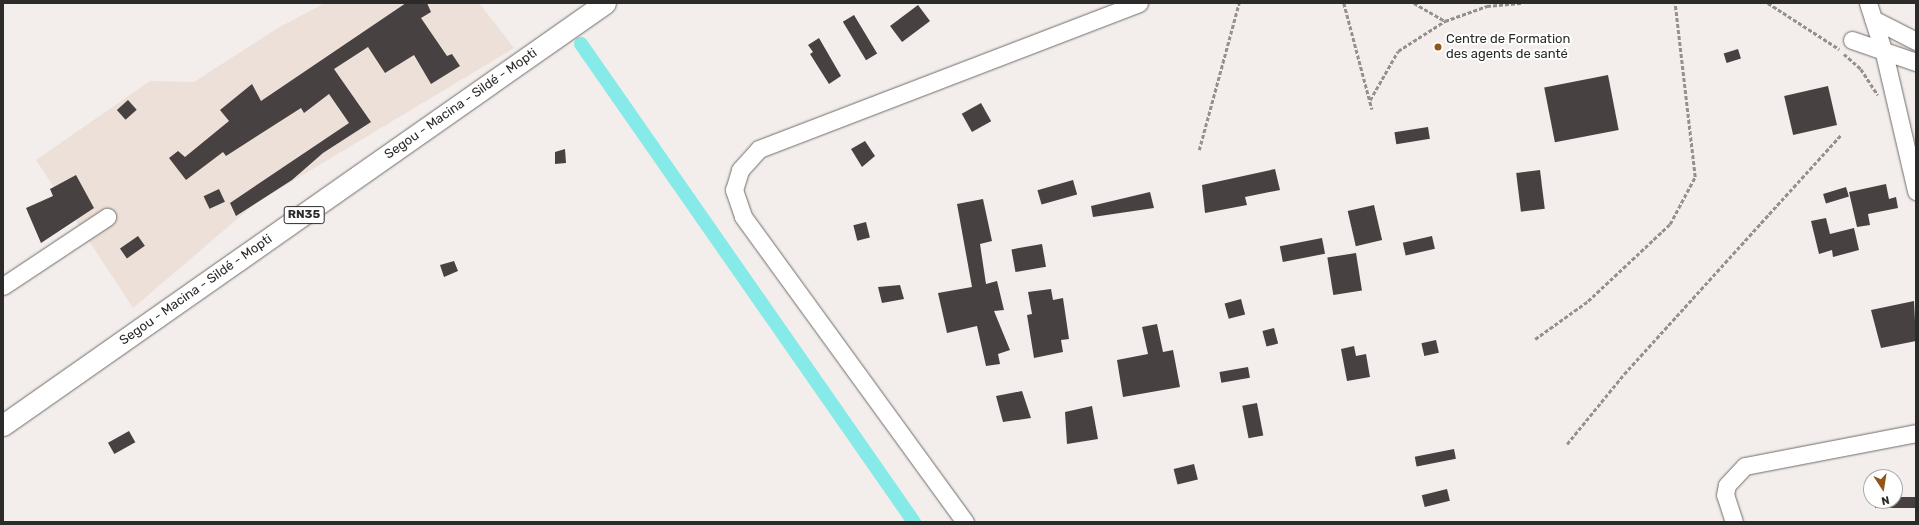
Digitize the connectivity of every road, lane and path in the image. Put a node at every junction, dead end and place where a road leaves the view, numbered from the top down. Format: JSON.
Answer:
{"nodes":[{"id":1,"x":605,"y":3,"type":"edge"},
{"id":2,"x":1139,"y":3,"type":"edge"},
{"id":3,"x":1239,"y":3,"type":"edge"},
{"id":4,"x":1344,"y":3,"type":"edge"},
{"id":5,"x":1414,"y":3,"type":"edge"},
{"id":6,"x":1523,"y":3,"type":"edge"},
{"id":7,"x":1675,"y":3,"type":"edge"},
{"id":8,"x":1768,"y":3,"type":"edge"},
{"id":9,"x":1868,"y":3,"type":"edge"},
{"id":10,"x":1873,"y":19,"type":"junction"},
{"id":11,"x":1445,"y":21,"type":"junction"},
{"id":12,"x":1852,"y":40,"type":"dead end"},
{"id":13,"x":1916,"y":41,"type":"edge"},
{"id":14,"x":1884,"y":53,"type":"junction"},
{"id":15,"x":1916,"y":62,"type":"edge"},
{"id":16,"x":1881,"y":99,"type":"dead end"},
{"id":17,"x":1370,"y":100,"type":"junction"},
{"id":18,"x":1372,"y":109,"type":"dead end"},
{"id":19,"x":1842,"y":134,"type":"dead end"},
{"id":20,"x":1199,"y":150,"type":"dead end"},
{"id":21,"x":1916,"y":191,"type":"edge"},
{"id":22,"x":107,"y":217,"type":"dead end"},
{"id":23,"x":3,"y":286,"type":"edge"},
{"id":24,"x":1535,"y":339,"type":"dead end"},
{"id":25,"x":3,"y":425,"type":"edge"},
{"id":26,"x":1916,"y":433,"type":"edge"},
{"id":27,"x":1567,"y":444,"type":"dead end"},
{"id":28,"x":965,"y":522,"type":"edge"},
{"id":29,"x":1734,"y":522,"type":"edge"}],
"edges":[{"from":1,"to":25,"type":"main road","name":"Segou - Macina - Sildé - Mopti","number":"RN35"},
{"from":2,"to":28,"type":"street"},
{"from":3,"to":20,"type":"path"},
{"from":4,"to":17,"type":"path"},
{"from":5,"to":11,"type":"path"},
{"from":6,"to":11,"type":"path"},
{"from":7,"to":24,"type":"path"},
{"from":8,"to":16,"type":"path"},
{"from":9,"to":10,"type":"street"},
{"from":10,"to":13,"type":"street"},
{"from":10,"to":14,"type":"street"},
{"from":11,"to":17,"type":"path"},
{"from":12,"to":14,"type":"street"},
{"from":14,"to":15,"type":"street"},
{"from":14,"to":21,"type":"street"},
{"from":17,"to":18,"type":"path"},
{"from":19,"to":27,"type":"path"},
{"from":22,"to":23,"type":"street"},
{"from":26,"to":29,"type":"street"}]}
